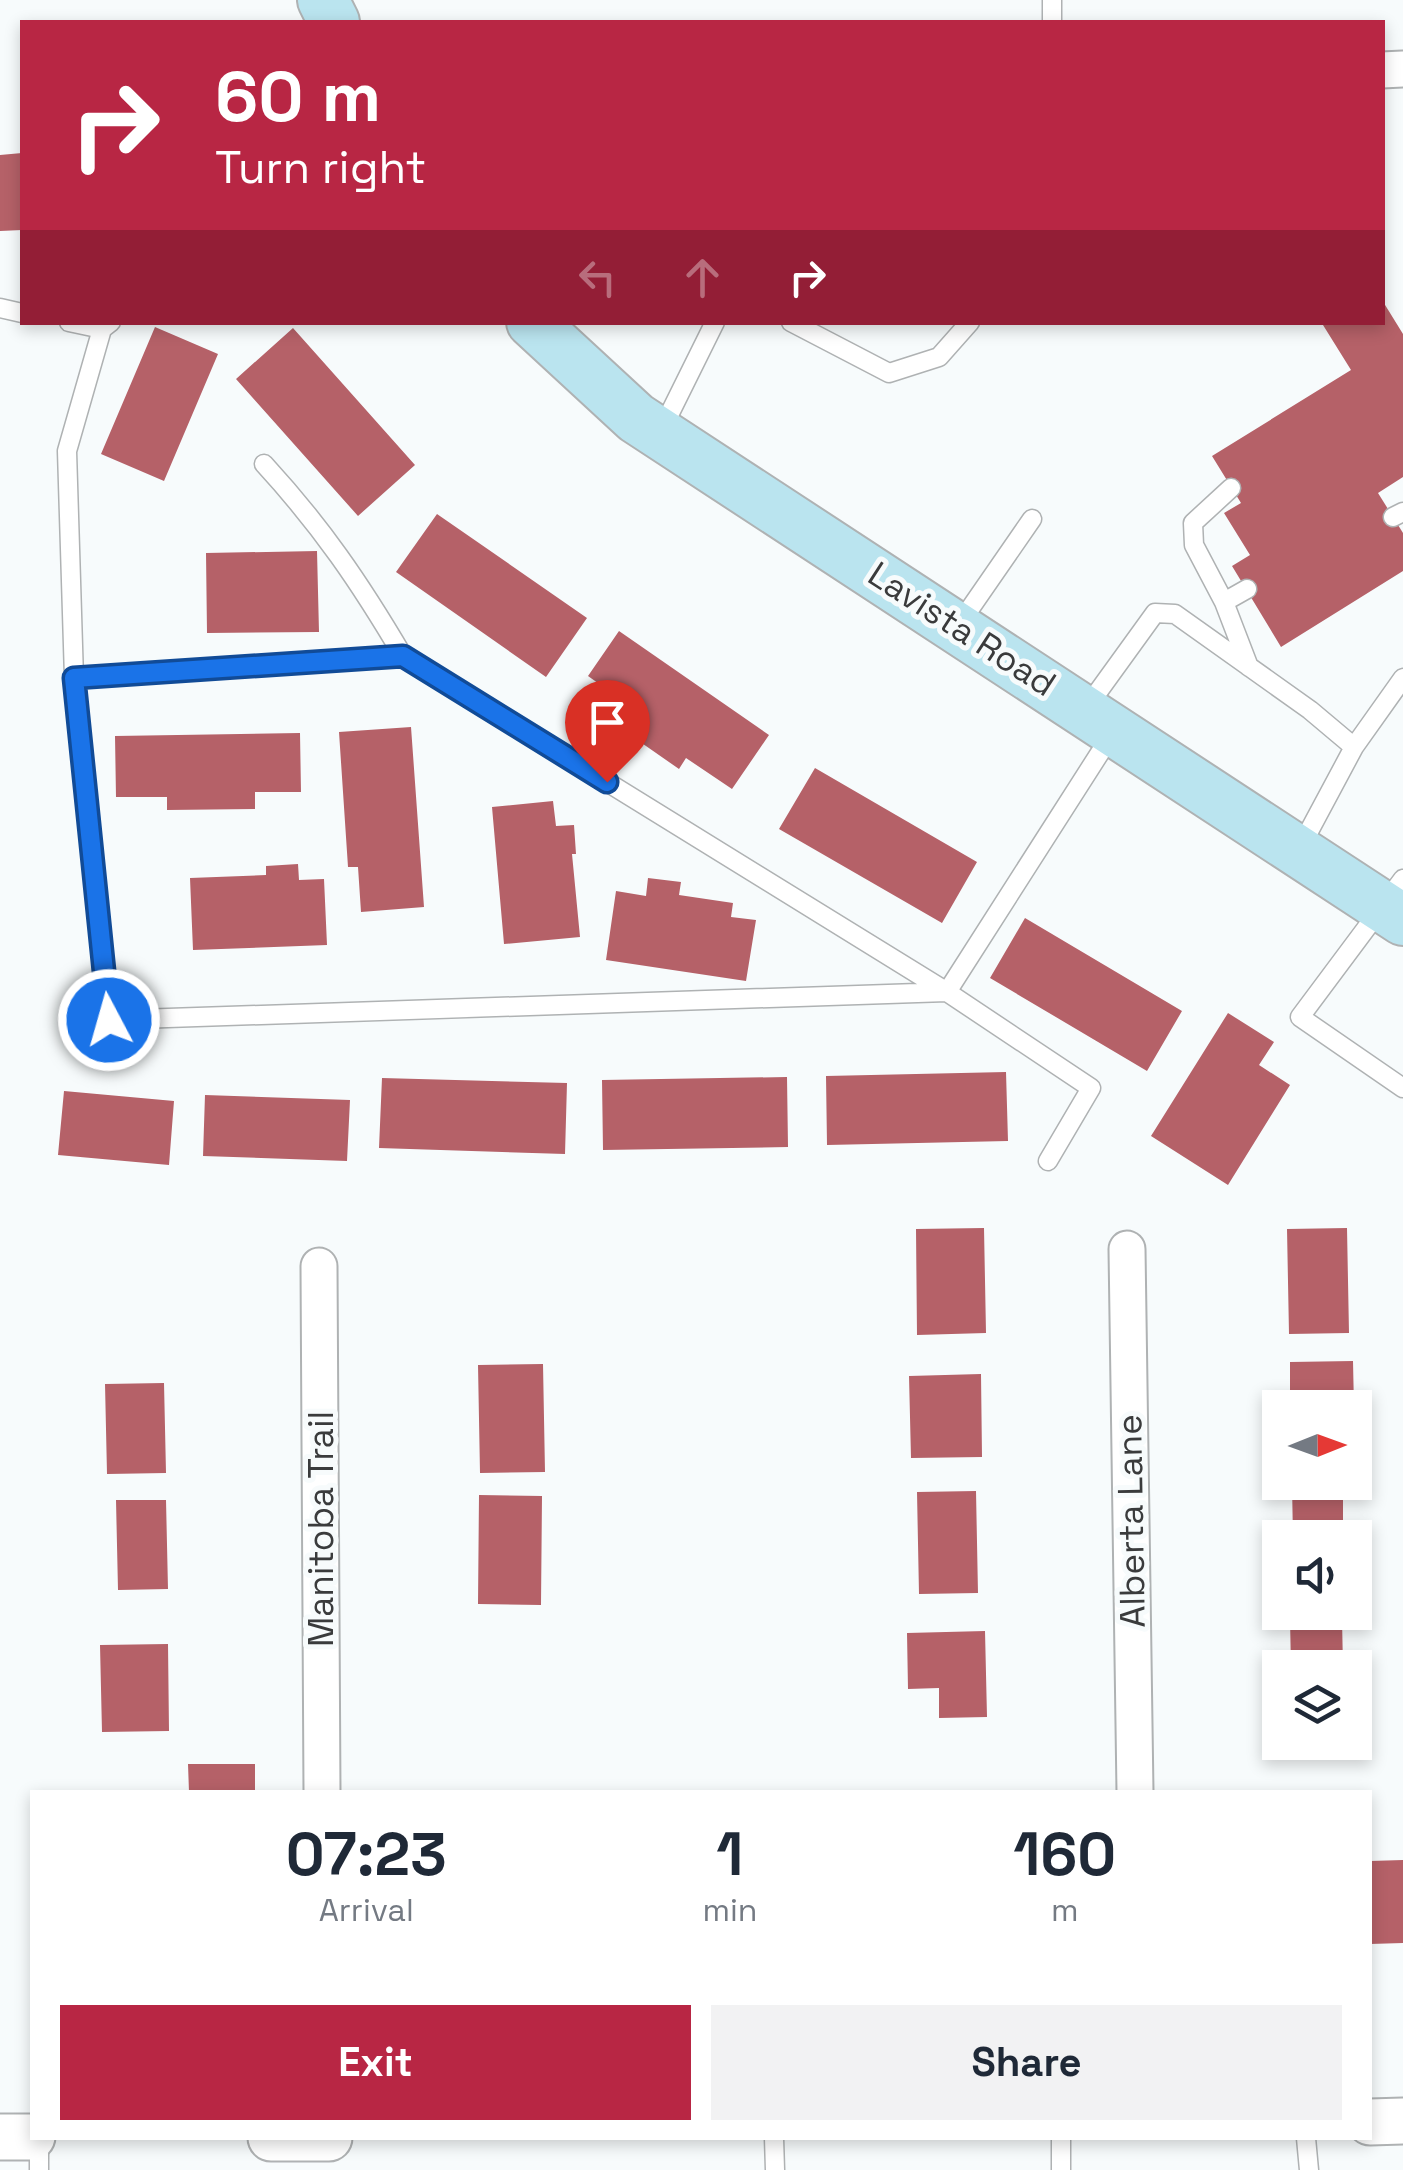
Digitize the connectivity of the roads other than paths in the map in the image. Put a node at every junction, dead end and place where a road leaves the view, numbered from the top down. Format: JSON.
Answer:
{"nodes":[{"id":1,"x":535,"y":325,"type":"edge"},
{"id":2,"x":714,"y":325,"type":"edge"},
{"id":3,"x":797,"y":325,"type":"edge"},
{"id":4,"x":967,"y":325,"type":"edge"},
{"id":5,"x":107,"y":326,"type":"edge"},
{"id":6,"x":660,"y":433,"type":"junction"},
{"id":7,"x":264,"y":464,"type":"dead end"},
{"id":8,"x":1231,"y":488,"type":"dead end"},
{"id":9,"x":1032,"y":519,"type":"dead end"},
{"id":10,"x":1246,"y":589,"type":"dead end"},
{"id":11,"x":1224,"y":602,"type":"junction"},
{"id":12,"x":958,"y":627,"type":"junction"},
{"id":13,"x":403,"y":656,"type":"junction"},
{"id":14,"x":1249,"y":666,"type":"junction"},
{"id":15,"x":74,"y":678,"type":"junction"},
{"id":16,"x":1403,"y":678,"type":"edge"},
{"id":17,"x":1101,"y":719,"type":"junction"},
{"id":18,"x":1354,"y":747,"type":"junction"},
{"id":19,"x":1300,"y":848,"type":"junction"},
{"id":20,"x":1396,"y":901,"type":"edge"},
{"id":21,"x":947,"y":992,"type":"junction"},
{"id":22,"x":1403,"y":1088,"type":"edge"},
{"id":23,"x":1048,"y":1161,"type":"dead end"},
{"id":24,"x":1127,"y":1249,"type":"dead end"},
{"id":25,"x":319,"y":1266,"type":"dead end"},
{"id":26,"x":322,"y":1790,"type":"edge"},
{"id":27,"x":1135,"y":1790,"type":"edge"},
{"id":28,"x":1403,"y":2121,"type":"edge"},
{"id":29,"x":1372,"y":2122,"type":"edge"},
{"id":30,"x":0,"y":2137,"type":"edge"},
{"id":31,"x":30,"y":2137,"type":"edge"},
{"id":32,"x":36,"y":2140,"type":"edge"},
{"id":33,"x":774,"y":2140,"type":"edge"},
{"id":34,"x":1061,"y":2140,"type":"edge"},
{"id":35,"x":1306,"y":2140,"type":"edge"},
{"id":36,"x":38,"y":2170,"type":"edge"},
{"id":37,"x":775,"y":2170,"type":"edge"},
{"id":38,"x":1061,"y":2170,"type":"edge"},
{"id":39,"x":1309,"y":2170,"type":"edge"}],
"edges":[{"from":1,"to":6,"type":"main road","name":"Lavista Road"},
{"from":2,"to":6,"type":"lane"},
{"from":3,"to":4,"type":"lane"},
{"from":5,"to":15,"type":"lane"},
{"from":6,"to":12,"type":"main road","name":"Lavista Road"},
{"from":7,"to":13,"type":"lane"},
{"from":8,"to":11,"type":"lane"},
{"from":9,"to":12,"type":"lane"},
{"from":10,"to":11,"type":"lane"},
{"from":11,"to":14,"type":"lane"},
{"from":12,"to":17,"type":"main road","name":"Lavista Road"},
{"from":13,"to":15,"type":"lane"},
{"from":13,"to":21,"type":"lane"},
{"from":14,"to":17,"type":"lane"},
{"from":14,"to":18,"type":"lane"},
{"from":15,"to":21,"type":"lane"},
{"from":16,"to":18,"type":"lane"},
{"from":17,"to":19,"type":"main road","name":"Lavista Road"},
{"from":17,"to":21,"type":"lane"},
{"from":18,"to":19,"type":"lane"},
{"from":19,"to":20,"type":"main road","name":"Lavista Road"},
{"from":20,"to":22,"type":"lane"},
{"from":21,"to":23,"type":"lane"},
{"from":24,"to":27,"type":"street","name":"Alberta Lane"},
{"from":25,"to":26,"type":"street","name":"Manitoba Trail"},
{"from":28,"to":29,"type":"street"},
{"from":30,"to":31,"type":"street"},
{"from":32,"to":36,"type":"lane"},
{"from":33,"to":37,"type":"lane"},
{"from":34,"to":38,"type":"lane"},
{"from":35,"to":39,"type":"lane"}]}
